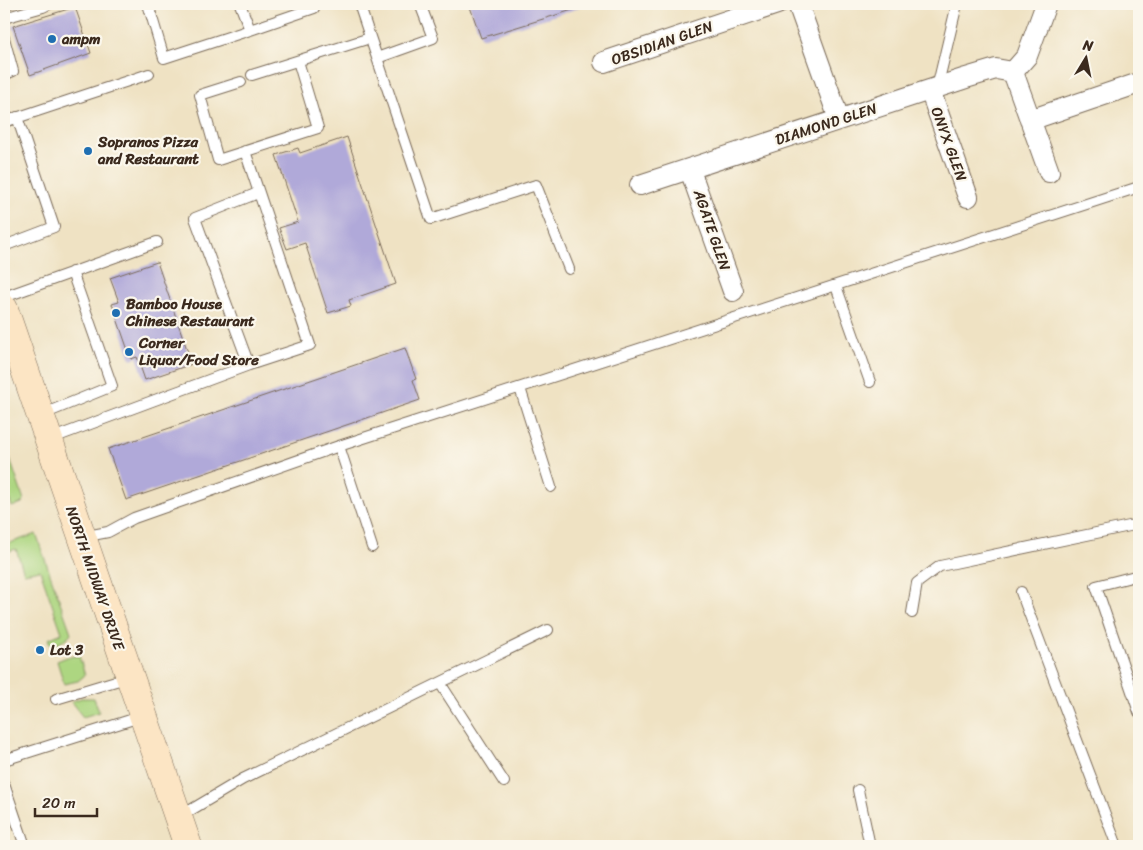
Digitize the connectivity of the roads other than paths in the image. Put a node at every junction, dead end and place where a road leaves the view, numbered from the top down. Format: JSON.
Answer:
{"nodes":[{"id":1,"x":49,"y":4,"type":"edge"},
{"id":2,"x":148,"y":4,"type":"edge"},
{"id":3,"x":240,"y":4,"type":"edge"},
{"id":4,"x":312,"y":4,"type":"edge"},
{"id":5,"x":359,"y":4,"type":"edge"},
{"id":6,"x":420,"y":4,"type":"edge"},
{"id":7,"x":777,"y":4,"type":"edge"},
{"id":8,"x":798,"y":4,"type":"edge"},
{"id":9,"x":957,"y":4,"type":"edge"},
{"id":10,"x":1046,"y":4,"type":"edge"},
{"id":11,"x":4,"y":18,"type":"edge"},
{"id":12,"x":250,"y":30,"type":"junction"},
{"id":13,"x":4,"y":38,"type":"edge"},
{"id":14,"x":370,"y":38,"type":"junction"},
{"id":15,"x":377,"y":58,"type":"junction"},
{"id":16,"x":298,"y":61,"type":"junction"},
{"id":17,"x":604,"y":62,"type":"dead end"},
{"id":18,"x":1013,"y":72,"type":"junction"},
{"id":19,"x":148,"y":74,"type":"dead end"},
{"id":20,"x":4,"y":75,"type":"edge"},
{"id":21,"x":252,"y":75,"type":"dead end"},
{"id":22,"x":241,"y":82,"type":"dead end"},
{"id":23,"x":1139,"y":83,"type":"edge"},
{"id":24,"x":934,"y":89,"type":"junction"},
{"id":25,"x":17,"y":117,"type":"junction"},
{"id":26,"x":838,"y":119,"type":"junction"},
{"id":27,"x":1030,"y":120,"type":"junction"},
{"id":28,"x":4,"y":122,"type":"edge"},
{"id":29,"x":245,"y":151,"type":"junction"},
{"id":30,"x":690,"y":170,"type":"junction"},
{"id":31,"x":1049,"y":172,"type":"dead end"},
{"id":32,"x":640,"y":185,"type":"dead end"},
{"id":33,"x":1139,"y":187,"type":"edge"},
{"id":34,"x":258,"y":193,"type":"junction"},
{"id":35,"x":968,"y":197,"type":"dead end"},
{"id":36,"x":158,"y":242,"type":"dead end"},
{"id":37,"x":4,"y":246,"type":"edge"},
{"id":38,"x":569,"y":269,"type":"dead end"},
{"id":39,"x":72,"y":272,"type":"junction"},
{"id":40,"x":836,"y":286,"type":"junction"},
{"id":41,"x":733,"y":291,"type":"dead end"},
{"id":42,"x":4,"y":297,"type":"edge"},
{"id":43,"x":4,"y":309,"type":"edge"},
{"id":44,"x":248,"y":365,"type":"junction"},
{"id":45,"x":870,"y":382,"type":"dead end"},
{"id":46,"x":520,"y":388,"type":"junction"},
{"id":47,"x":44,"y":427,"type":"junction"},
{"id":48,"x":339,"y":446,"type":"junction"},
{"id":49,"x":552,"y":487,"type":"dead end"},
{"id":50,"x":1139,"y":524,"type":"edge"},
{"id":51,"x":81,"y":538,"type":"junction"},
{"id":52,"x":372,"y":547,"type":"dead end"},
{"id":53,"x":1139,"y":576,"type":"edge"},
{"id":54,"x":1021,"y":592,"type":"dead end"},
{"id":55,"x":912,"y":613,"type":"dead end"},
{"id":56,"x":548,"y":630,"type":"dead end"},
{"id":57,"x":130,"y":677,"type":"junction"},
{"id":58,"x":440,"y":683,"type":"junction"},
{"id":59,"x":56,"y":699,"type":"dead end"},
{"id":60,"x":1139,"y":712,"type":"edge"},
{"id":61,"x":143,"y":716,"type":"junction"},
{"id":62,"x":4,"y":760,"type":"edge"},
{"id":63,"x":504,"y":782,"type":"dead end"},
{"id":64,"x":4,"y":784,"type":"edge"},
{"id":65,"x":858,"y":790,"type":"dead end"},
{"id":66,"x":178,"y":818,"type":"junction"},
{"id":67,"x":25,"y":846,"type":"edge"},
{"id":68,"x":188,"y":846,"type":"edge"},
{"id":69,"x":870,"y":846,"type":"edge"},
{"id":70,"x":1117,"y":846,"type":"edge"}],
"edges":[{"from":1,"to":11,"type":"lane"},
{"from":2,"to":12,"type":"lane"},
{"from":3,"to":12,"type":"lane"},
{"from":4,"to":12,"type":"lane"},
{"from":5,"to":14,"type":"lane"},
{"from":6,"to":15,"type":"lane"},
{"from":7,"to":17,"type":"street","name":"OBSIDIAN GLEN"},
{"from":8,"to":26,"type":"street"},
{"from":9,"to":24,"type":"lane","name":"ONYX GLEN"},
{"from":10,"to":18,"type":"street"},
{"from":13,"to":20,"type":"lane"},
{"from":14,"to":15,"type":"lane"},
{"from":14,"to":16,"type":"lane"},
{"from":15,"to":38,"type":"lane"},
{"from":16,"to":21,"type":"lane"},
{"from":16,"to":29,"type":"lane"},
{"from":18,"to":24,"type":"street","name":"DIAMOND GLEN"},
{"from":18,"to":27,"type":"street"},
{"from":19,"to":25,"type":"lane"},
{"from":22,"to":29,"type":"lane"},
{"from":23,"to":27,"type":"street"},
{"from":24,"to":26,"type":"street","name":"DIAMOND GLEN"},
{"from":24,"to":35,"type":"street","name":"ONYX GLEN"},
{"from":25,"to":28,"type":"lane"},
{"from":25,"to":37,"type":"lane"},
{"from":26,"to":30,"type":"street","name":"DIAMOND GLEN"},
{"from":27,"to":31,"type":"street"},
{"from":29,"to":34,"type":"lane"},
{"from":30,"to":32,"type":"street","name":"DIAMOND GLEN"},
{"from":30,"to":41,"type":"street","name":"AGATE GLEN"},
{"from":33,"to":40,"type":"lane"},
{"from":34,"to":44,"type":"lane"},
{"from":34,"to":44,"type":"lane"},
{"from":36,"to":39,"type":"lane"},
{"from":39,"to":42,"type":"lane"},
{"from":39,"to":47,"type":"lane"},
{"from":40,"to":45,"type":"lane"},
{"from":40,"to":46,"type":"lane"},
{"from":43,"to":47,"type":"street","name":"NORTH MIDWAY DRIVE"},
{"from":44,"to":47,"type":"lane"},
{"from":46,"to":48,"type":"lane"},
{"from":46,"to":49,"type":"lane"},
{"from":47,"to":51,"type":"street","name":"NORTH MIDWAY DRIVE"},
{"from":48,"to":51,"type":"lane"},
{"from":48,"to":52,"type":"lane"},
{"from":50,"to":55,"type":"lane"},
{"from":51,"to":57,"type":"street","name":"NORTH MIDWAY DRIVE"},
{"from":53,"to":60,"type":"lane"},
{"from":54,"to":70,"type":"lane"},
{"from":56,"to":58,"type":"lane"},
{"from":57,"to":59,"type":"lane"},
{"from":57,"to":61,"type":"street","name":"NORTH MIDWAY DRIVE"},
{"from":58,"to":63,"type":"lane"},
{"from":58,"to":66,"type":"lane"},
{"from":61,"to":62,"type":"lane"},
{"from":61,"to":66,"type":"street","name":"NORTH MIDWAY DRIVE"},
{"from":64,"to":67,"type":"lane"},
{"from":65,"to":69,"type":"lane"},
{"from":66,"to":68,"type":"street","name":"NORTH MIDWAY DRIVE"}]}
